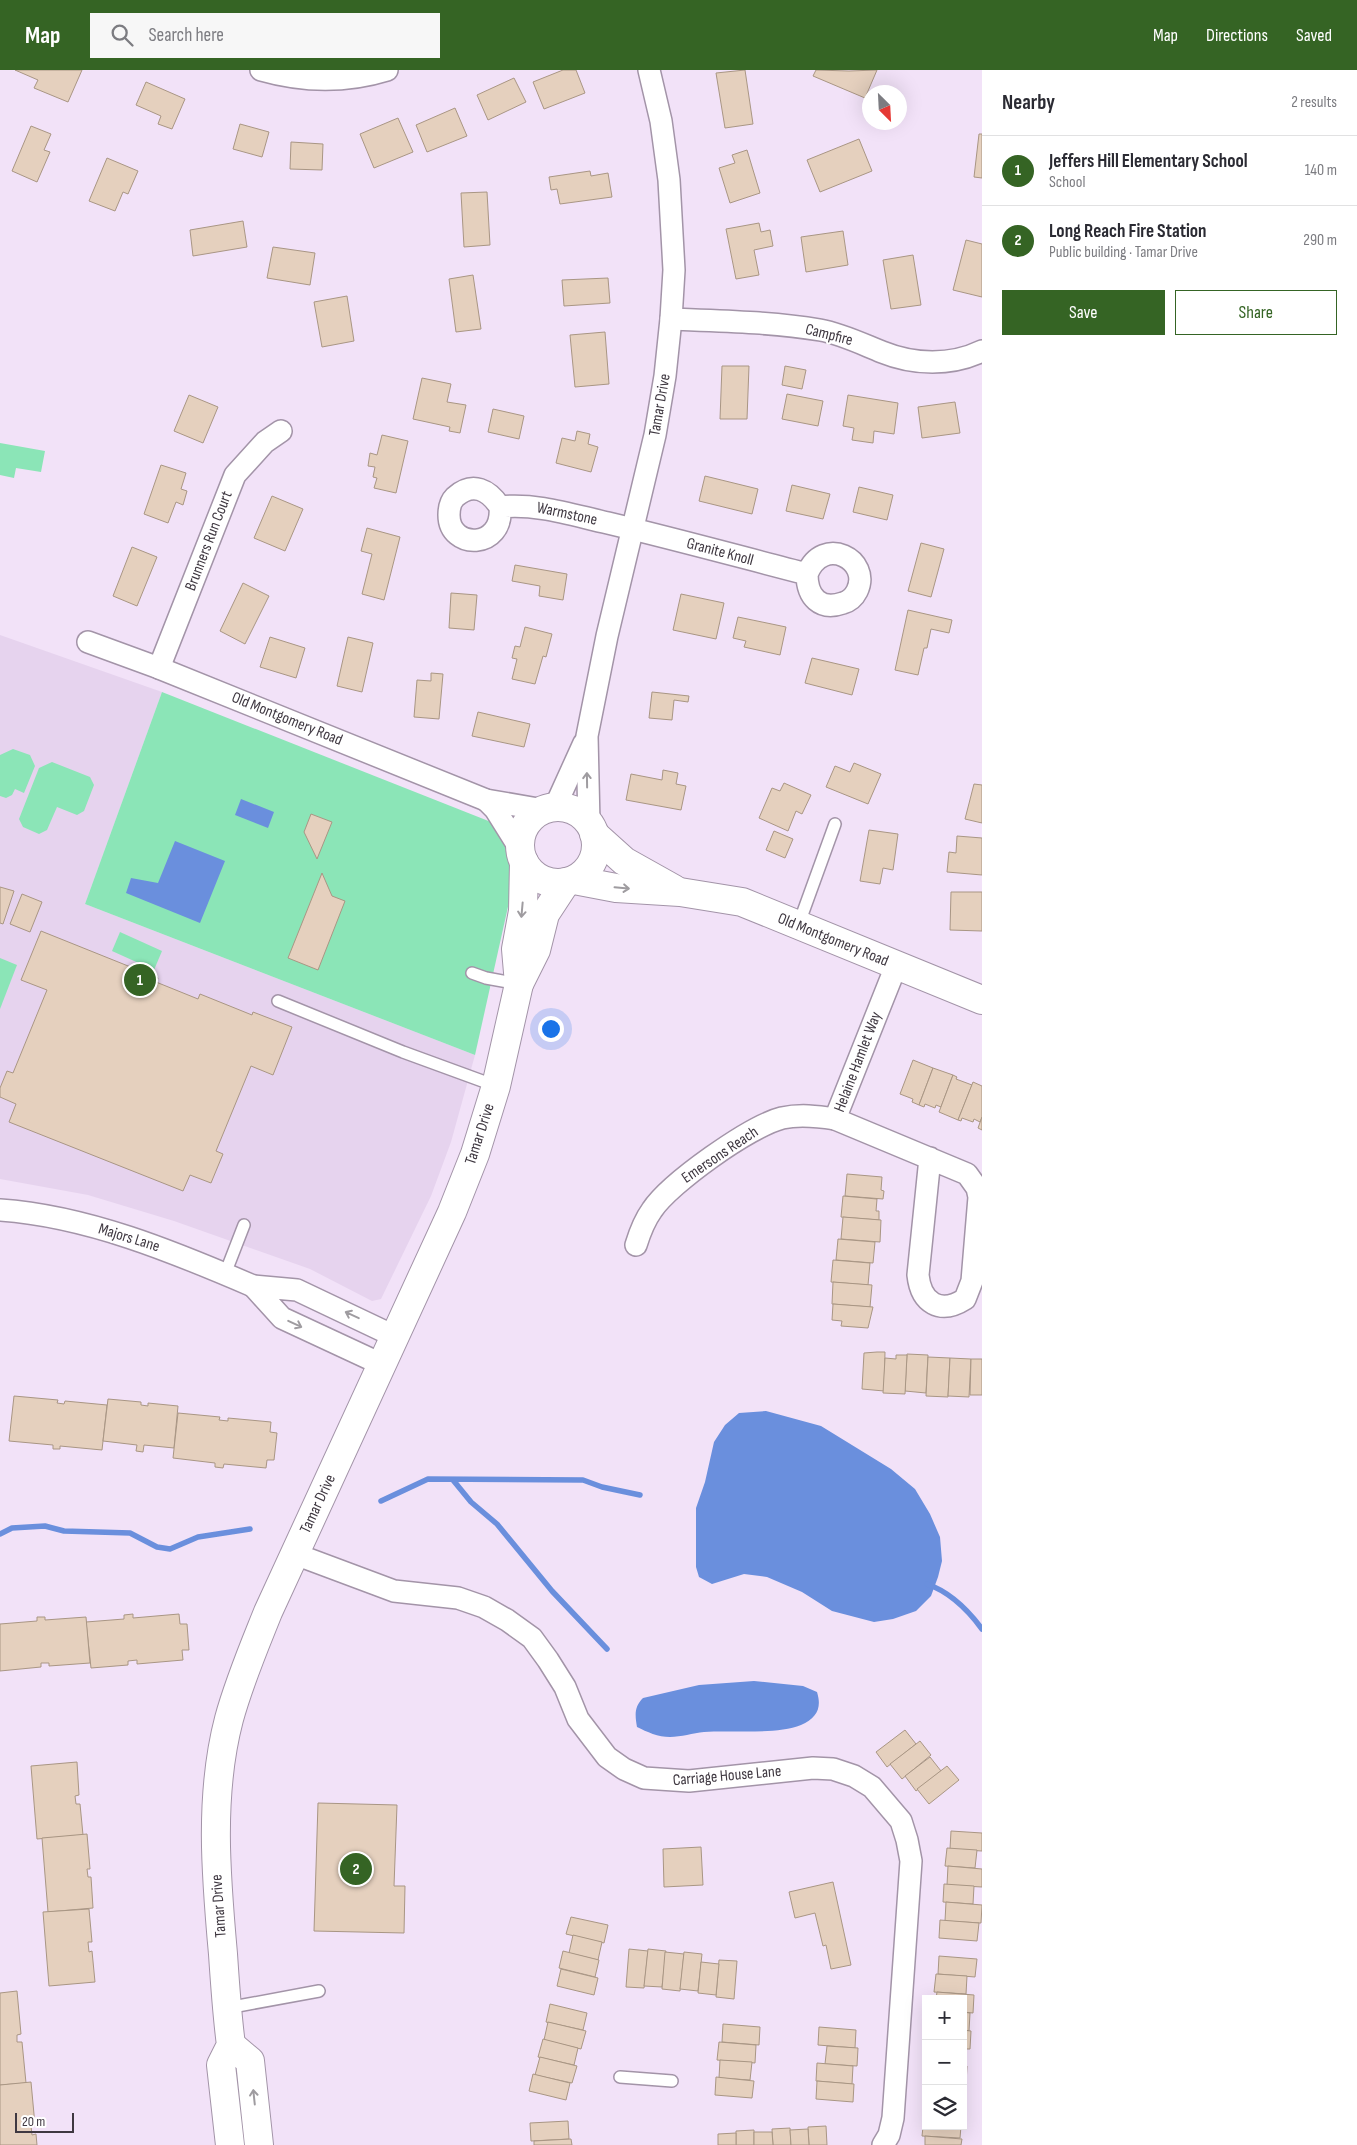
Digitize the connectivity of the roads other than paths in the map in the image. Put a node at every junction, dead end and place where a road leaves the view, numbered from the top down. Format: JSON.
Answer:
{"nodes":[{"id":1,"x":261,"y":70,"type":"edge"},
{"id":2,"x":387,"y":70,"type":"edge"},
{"id":3,"x":649,"y":70,"type":"edge"},
{"id":4,"x":671,"y":319,"type":"junction"},
{"id":5,"x":982,"y":351,"type":"edge"},
{"id":6,"x":282,"y":431,"type":"dead end"},
{"id":7,"x":500,"y":507,"type":"dead end"},
{"id":8,"x":634,"y":529,"type":"junction"},
{"id":9,"x":807,"y":574,"type":"dead end"},
{"id":10,"x":88,"y":642,"type":"dead end"},
{"id":11,"x":159,"y":668,"type":"junction"},
{"id":12,"x":587,"y":736,"type":"junction"},
{"id":13,"x":486,"y":800,"type":"junction"},
{"id":14,"x":550,"y":808,"type":"junction"},
{"id":15,"x":835,"y":824,"type":"dead end"},
{"id":16,"x":592,"y":829,"type":"junction"},
{"id":17,"x":522,"y":855,"type":"junction"},
{"id":18,"x":570,"y":881,"type":"junction"},
{"id":19,"x":680,"y":892,"type":"junction"},
{"id":20,"x":798,"y":926,"type":"junction"},
{"id":21,"x":896,"y":966,"type":"junction"},
{"id":22,"x":472,"y":973,"type":"dead end"},
{"id":23,"x":519,"y":984,"type":"junction"},
{"id":24,"x":982,"y":1000,"type":"edge"},
{"id":25,"x":278,"y":1001,"type":"dead end"},
{"id":26,"x":496,"y":1086,"type":"junction"},
{"id":27,"x":836,"y":1119,"type":"junction"},
{"id":28,"x":930,"y":1158,"type":"junction"},
{"id":29,"x":0,"y":1210,"type":"edge"},
{"id":30,"x":244,"y":1225,"type":"dead end"},
{"id":31,"x":636,"y":1245,"type":"dead end"},
{"id":32,"x":225,"y":1274,"type":"junction"},
{"id":33,"x":253,"y":1286,"type":"junction"},
{"id":34,"x":396,"y":1337,"type":"junction"},
{"id":35,"x":383,"y":1365,"type":"junction"},
{"id":36,"x":295,"y":1554,"type":"junction"},
{"id":37,"x":319,"y":1991,"type":"dead end"},
{"id":38,"x":228,"y":2008,"type":"junction"},
{"id":39,"x":231,"y":2045,"type":"junction"},
{"id":40,"x":620,"y":2077,"type":"dead end"},
{"id":41,"x":672,"y":2081,"type":"dead end"},
{"id":42,"x":230,"y":2145,"type":"edge"},
{"id":43,"x":259,"y":2145,"type":"edge"},
{"id":44,"x":884,"y":2145,"type":"edge"}],
"edges":[{"from":1,"to":2,"type":"street"},
{"from":3,"to":4,"type":"street","name":"Tamar Drive"},
{"from":4,"to":5,"type":"street","name":"Campfire"},
{"from":4,"to":8,"type":"street","name":"Tamar Drive"},
{"from":6,"to":11,"type":"street","name":"Brunners Run Court"},
{"from":7,"to":8,"type":"street","name":"Warmstone"},
{"from":8,"to":9,"type":"street","name":"Granite Knoll"},
{"from":8,"to":12,"type":"street","name":"Tamar Drive"},
{"from":10,"to":11,"type":"street","name":"Old Montgomery Road"},
{"from":11,"to":13,"type":"street","name":"Old Montgomery Road"},
{"from":12,"to":14,"type":"street","name":"Tamar Drive"},
{"from":16,"to":12,"type":"street","name":"Tamar Drive","one_way":true},
{"from":13,"to":14,"type":"street","name":"Old Montgomery Road"},
{"from":13,"to":17,"type":"street","name":"Old Montgomery Road"},
{"from":14,"to":16,"type":"street"},
{"from":14,"to":17,"type":"street"},
{"from":15,"to":20,"type":"lane"},
{"from":16,"to":18,"type":"street"},
{"from":16,"to":19,"type":"street","name":"Old Montgomery Road"},
{"from":17,"to":18,"type":"street"},
{"from":17,"to":23,"type":"street","name":"Tamar Drive","one_way":true},
{"from":18,"to":19,"type":"street","name":"Old Montgomery Road","one_way":true},
{"from":18,"to":23,"type":"street","name":"Tamar Drive"},
{"from":19,"to":20,"type":"street","name":"Old Montgomery Road"},
{"from":20,"to":21,"type":"street","name":"Old Montgomery Road"},
{"from":21,"to":24,"type":"street","name":"Old Montgomery Road"},
{"from":21,"to":27,"type":"street","name":"Helaine Hamlet Way"},
{"from":22,"to":23,"type":"lane"},
{"from":23,"to":26,"type":"street","name":"Tamar Drive"},
{"from":25,"to":26,"type":"lane"},
{"from":26,"to":34,"type":"street","name":"Tamar Drive"},
{"from":27,"to":28,"type":"street","name":"Helaine Hamlet Way"},
{"from":27,"to":31,"type":"street","name":"Emersons Reach"},
{"from":28,"to":28,"type":"street","name":"Helaine Hamlet Way"},
{"from":29,"to":32,"type":"street","name":"Majors Lane"},
{"from":30,"to":32,"type":"lane"},
{"from":32,"to":33,"type":"street","name":"Majors Lane"},
{"from":34,"to":33,"type":"street","name":"Majors Lane","one_way":true},
{"from":33,"to":35,"type":"street","name":"Majors Lane","one_way":true},
{"from":34,"to":35,"type":"street","name":"Tamar Drive"},
{"from":35,"to":36,"type":"street","name":"Tamar Drive"},
{"from":36,"to":38,"type":"street","name":"Tamar Drive"},
{"from":36,"to":44,"type":"street","name":"Carriage House Lane"},
{"from":37,"to":38,"type":"lane"},
{"from":38,"to":39,"type":"street","name":"Tamar Drive"},
{"from":39,"to":42,"type":"street","name":"Tamar Drive"},
{"from":43,"to":39,"type":"street","one_way":true},
{"from":40,"to":41,"type":"lane"}]}
